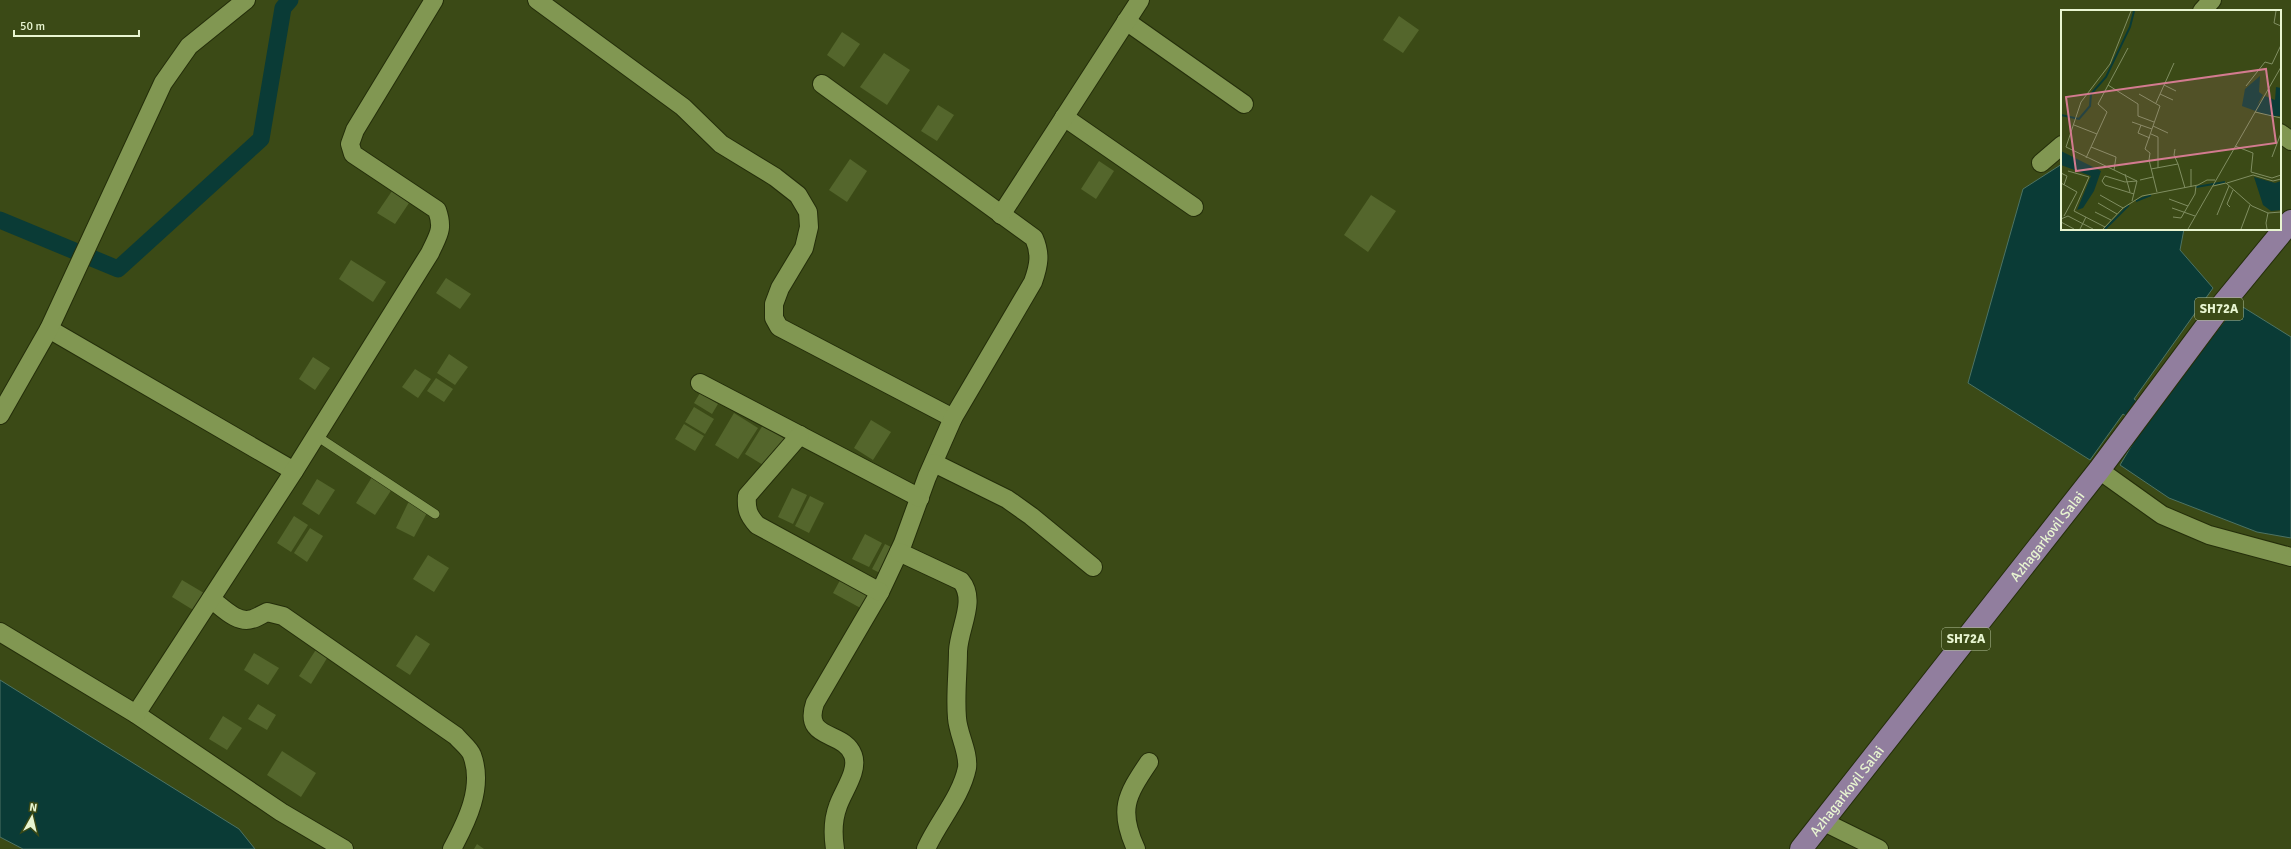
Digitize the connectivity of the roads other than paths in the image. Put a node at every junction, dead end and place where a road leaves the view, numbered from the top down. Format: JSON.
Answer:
{"nodes":[{"id":1,"x":246,"y":0,"type":"edge"},
{"id":2,"x":434,"y":0,"type":"edge"},
{"id":3,"x":536,"y":0,"type":"edge"},
{"id":4,"x":1140,"y":0,"type":"edge"},
{"id":5,"x":2212,"y":0,"type":"edge"},
{"id":6,"x":2203,"y":10,"type":"edge"},
{"id":7,"x":1126,"y":21,"type":"junction"},
{"id":8,"x":822,"y":84,"type":"dead end"},
{"id":9,"x":1244,"y":104,"type":"dead end"},
{"id":10,"x":1064,"y":117,"type":"junction"},
{"id":11,"x":2281,"y":134,"type":"edge"},
{"id":12,"x":2291,"y":141,"type":"edge"},
{"id":13,"x":2061,"y":146,"type":"edge"},
{"id":14,"x":2041,"y":163,"type":"dead end"},
{"id":15,"x":1194,"y":207,"type":"dead end"},
{"id":16,"x":1001,"y":214,"type":"junction"},
{"id":17,"x":2291,"y":221,"type":"edge"},
{"id":18,"x":49,"y":329,"type":"junction"},
{"id":19,"x":700,"y":383,"type":"dead end"},
{"id":20,"x":0,"y":415,"type":"edge"},
{"id":21,"x":953,"y":418,"type":"junction"},
{"id":22,"x":315,"y":435,"type":"junction"},
{"id":23,"x":800,"y":435,"type":"junction"},
{"id":24,"x":934,"y":463,"type":"junction"},
{"id":25,"x":2099,"y":470,"type":"junction"},
{"id":26,"x":294,"y":471,"type":"junction"},
{"id":27,"x":920,"y":498,"type":"junction"},
{"id":28,"x":435,"y":514,"type":"dead end"},
{"id":29,"x":899,"y":552,"type":"junction"},
{"id":30,"x":2291,"y":557,"type":"edge"},
{"id":31,"x":1093,"y":567,"type":"dead end"},
{"id":32,"x":880,"y":592,"type":"junction"},
{"id":33,"x":210,"y":599,"type":"junction"},
{"id":34,"x":0,"y":632,"type":"edge"},
{"id":35,"x":136,"y":714,"type":"junction"},
{"id":36,"x":1149,"y":762,"type":"dead end"},
{"id":37,"x":1822,"y":821,"type":"junction"},
{"id":38,"x":344,"y":849,"type":"edge"},
{"id":39,"x":452,"y":849,"type":"edge"},
{"id":40,"x":835,"y":849,"type":"edge"},
{"id":41,"x":926,"y":849,"type":"edge"},
{"id":42,"x":1136,"y":849,"type":"edge"},
{"id":43,"x":1801,"y":849,"type":"edge"},
{"id":44,"x":1879,"y":849,"type":"edge"}],
"edges":[{"from":1,"to":18,"type":"street"},
{"from":2,"to":22,"type":"street"},
{"from":3,"to":21,"type":"street"},
{"from":4,"to":7,"type":"street"},
{"from":5,"to":6,"type":"street"},
{"from":7,"to":9,"type":"street"},
{"from":7,"to":10,"type":"street"},
{"from":8,"to":16,"type":"street"},
{"from":10,"to":15,"type":"street"},
{"from":10,"to":16,"type":"street"},
{"from":11,"to":12,"type":"street"},
{"from":13,"to":14,"type":"street"},
{"from":16,"to":21,"type":"street"},
{"from":17,"to":25,"type":"main road","name":"Azhagarkovil Salai","number":"SH72A"},
{"from":18,"to":20,"type":"street"},
{"from":18,"to":26,"type":"street"},
{"from":19,"to":23,"type":"street"},
{"from":21,"to":24,"type":"street"},
{"from":22,"to":26,"type":"street"},
{"from":22,"to":28,"type":"lane"},
{"from":23,"to":27,"type":"street"},
{"from":23,"to":32,"type":"street"},
{"from":24,"to":27,"type":"street"},
{"from":24,"to":31,"type":"street"},
{"from":25,"to":30,"type":"street"},
{"from":25,"to":37,"type":"main road","name":"Azhagarkovil Salai","number":"SH72A"},
{"from":26,"to":33,"type":"street"},
{"from":27,"to":29,"type":"street"},
{"from":29,"to":32,"type":"street"},
{"from":29,"to":41,"type":"street"},
{"from":32,"to":40,"type":"street"},
{"from":33,"to":35,"type":"street"},
{"from":33,"to":39,"type":"street"},
{"from":34,"to":35,"type":"street"},
{"from":35,"to":38,"type":"street"},
{"from":36,"to":42,"type":"street"},
{"from":37,"to":43,"type":"main road","name":"Azhagarkovil Salai","number":"SH72A"},
{"from":37,"to":44,"type":"street"}]}
